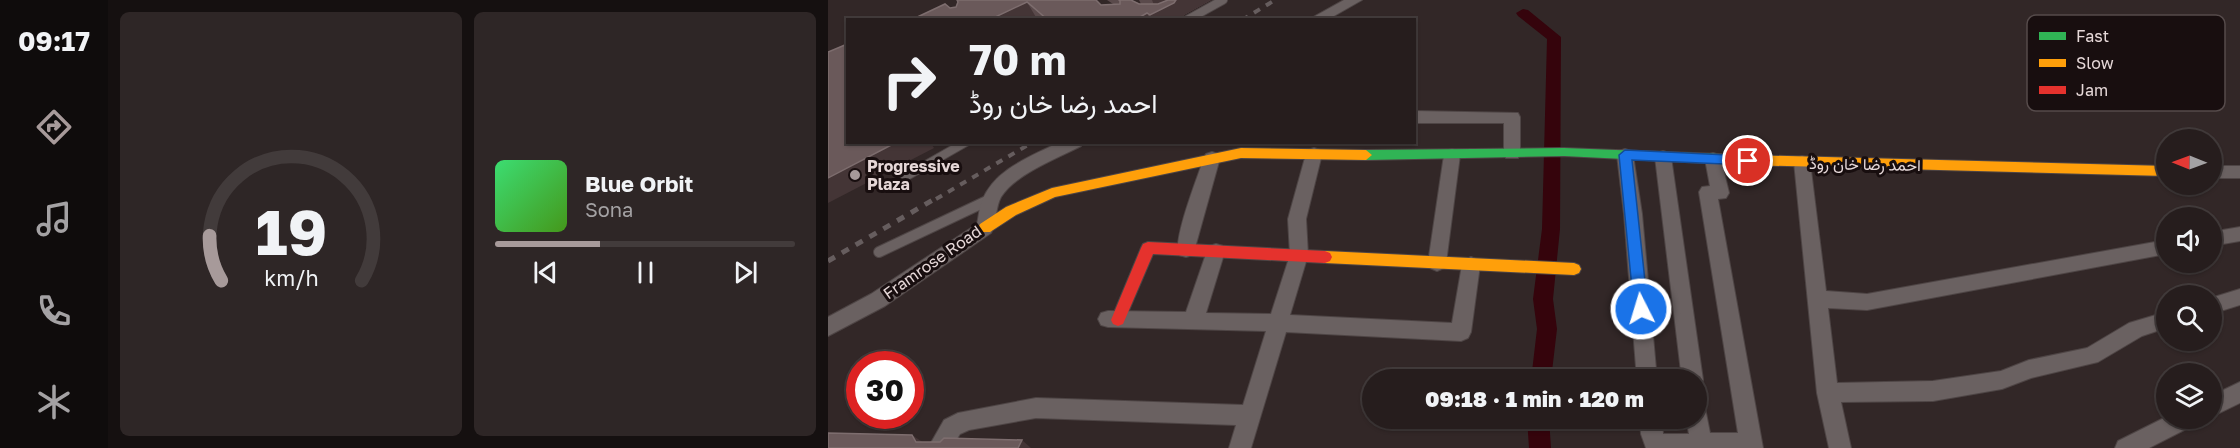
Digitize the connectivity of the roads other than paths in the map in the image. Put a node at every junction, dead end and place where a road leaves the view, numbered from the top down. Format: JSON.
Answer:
{"nodes":[{"id":1,"x":1223,"y":0,"type":"edge"},
{"id":2,"x":1355,"y":0,"type":"edge"},
{"id":3,"x":1191,"y":18,"type":"edge"},
{"id":4,"x":1319,"y":18,"type":"edge"},
{"id":5,"x":1416,"y":117,"type":"edge"},
{"id":6,"x":963,"y":144,"type":"edge"},
{"id":7,"x":1071,"y":144,"type":"edge"},
{"id":8,"x":1314,"y":154,"type":"junction"},
{"id":9,"x":1512,"y":154,"type":"junction"},
{"id":10,"x":1452,"y":155,"type":"junction"},
{"id":11,"x":1625,"y":155,"type":"junction"},
{"id":12,"x":1663,"y":157,"type":"junction"},
{"id":13,"x":1212,"y":158,"type":"junction"},
{"id":14,"x":1713,"y":159,"type":"junction"},
{"id":15,"x":1802,"y":162,"type":"junction"},
{"id":16,"x":2156,"y":171,"type":"edge"},
{"id":17,"x":2222,"y":172,"type":"edge"},
{"id":18,"x":2240,"y":172,"type":"edge"},
{"id":19,"x":905,"y":177,"type":"dead end"},
{"id":20,"x":991,"y":199,"type":"junction"},
{"id":21,"x":985,"y":228,"type":"junction"},
{"id":22,"x":2240,"y":234,"type":"edge"},
{"id":23,"x":2222,"y":237,"type":"edge"},
{"id":24,"x":2156,"y":249,"type":"edge"},
{"id":25,"x":1186,"y":250,"type":"junction"},
{"id":26,"x":1216,"y":251,"type":"junction"},
{"id":27,"x":879,"y":252,"type":"dead end"},
{"id":28,"x":1299,"y":255,"type":"junction"},
{"id":29,"x":1437,"y":263,"type":"junction"},
{"id":30,"x":1471,"y":265,"type":"junction"},
{"id":31,"x":1574,"y":269,"type":"dead end"},
{"id":32,"x":2240,"y":297,"type":"edge"},
{"id":33,"x":1816,"y":299,"type":"junction"},
{"id":34,"x":2222,"y":303,"type":"edge"},
{"id":35,"x":1112,"y":319,"type":"joint"},
{"id":36,"x":1193,"y":321,"type":"junction"},
{"id":37,"x":1278,"y":323,"type":"junction"},
{"id":38,"x":2156,"y":323,"type":"edge"},
{"id":39,"x":828,"y":327,"type":"edge"},
{"id":40,"x":1646,"y":369,"type":"edge"},
{"id":41,"x":1691,"y":369,"type":"edge"},
{"id":42,"x":2240,"y":392,"type":"edge"},
{"id":43,"x":1828,"y":393,"type":"junction"},
{"id":44,"x":2222,"y":401,"type":"edge"},
{"id":45,"x":1250,"y":415,"type":"junction"},
{"id":46,"x":1652,"y":429,"type":"edge"},
{"id":47,"x":1699,"y":429,"type":"edge"},
{"id":48,"x":2164,"y":429,"type":"edge"},
{"id":49,"x":1701,"y":444,"type":"junction"},
{"id":50,"x":1751,"y":446,"type":"edge"},
{"id":51,"x":1657,"y":447,"type":"edge"},
{"id":52,"x":939,"y":448,"type":"edge"},
{"id":53,"x":1240,"y":448,"type":"edge"},
{"id":54,"x":1840,"y":448,"type":"edge"},
{"id":55,"x":2126,"y":448,"type":"edge"}],
"edges":[{"from":1,"to":3,"type":"lane"},
{"from":2,"to":4,"type":"street"},
{"from":5,"to":9,"type":"street"},
{"from":6,"to":19,"type":"lane"},
{"from":7,"to":20,"type":"street"},
{"from":8,"to":10,"type":"street","name":"احمد رضا خان روڈ"},
{"from":8,"to":13,"type":"street","name":"احمد رضا خان روڈ"},
{"from":8,"to":28,"type":"street"},
{"from":9,"to":10,"type":"street","name":"احمد رضا خان روڈ"},
{"from":9,"to":11,"type":"street","name":"احمد رضا خان روڈ"},
{"from":10,"to":29,"type":"street"},
{"from":11,"to":12,"type":"street","name":"احمد رضا خان روڈ"},
{"from":11,"to":40,"type":"street"},
{"from":12,"to":14,"type":"street","name":"احمد رضا خان روڈ"},
{"from":12,"to":41,"type":"street"},
{"from":13,"to":21,"type":"street","name":"احمد رضا خان روڈ"},
{"from":13,"to":25,"type":"street"},
{"from":14,"to":15,"type":"street","name":"احمد رضا خان روڈ"},
{"from":14,"to":50,"type":"street"},
{"from":15,"to":16,"type":"street","name":"احمد رضا خان روڈ"},
{"from":15,"to":33,"type":"street"},
{"from":17,"to":18,"type":"street"},
{"from":20,"to":21,"type":"street","name":"Framrose Road"},
{"from":20,"to":27,"type":"lane"},
{"from":21,"to":39,"type":"street","name":"Framrose Road"},
{"from":22,"to":23,"type":"street"},
{"from":24,"to":33,"type":"street"},
{"from":25,"to":26,"type":"street"},
{"from":25,"to":35,"type":"street"},
{"from":26,"to":28,"type":"street"},
{"from":26,"to":36,"type":"street"},
{"from":28,"to":29,"type":"street"},
{"from":28,"to":37,"type":"street"},
{"from":29,"to":30,"type":"street"},
{"from":30,"to":31,"type":"street"},
{"from":30,"to":37,"type":"street"},
{"from":32,"to":34,"type":"street"},
{"from":33,"to":43,"type":"street"},
{"from":35,"to":36,"type":"street"},
{"from":36,"to":37,"type":"street"},
{"from":37,"to":45,"type":"street"},
{"from":38,"to":43,"type":"street"},
{"from":42,"to":44,"type":"street"},
{"from":43,"to":54,"type":"street"},
{"from":45,"to":52,"type":"street"},
{"from":45,"to":53,"type":"street"},
{"from":46,"to":51,"type":"street"},
{"from":47,"to":49,"type":"street"},
{"from":48,"to":55,"type":"street"},
{"from":49,"to":50,"type":"street"},
{"from":49,"to":51,"type":"street"}]}
